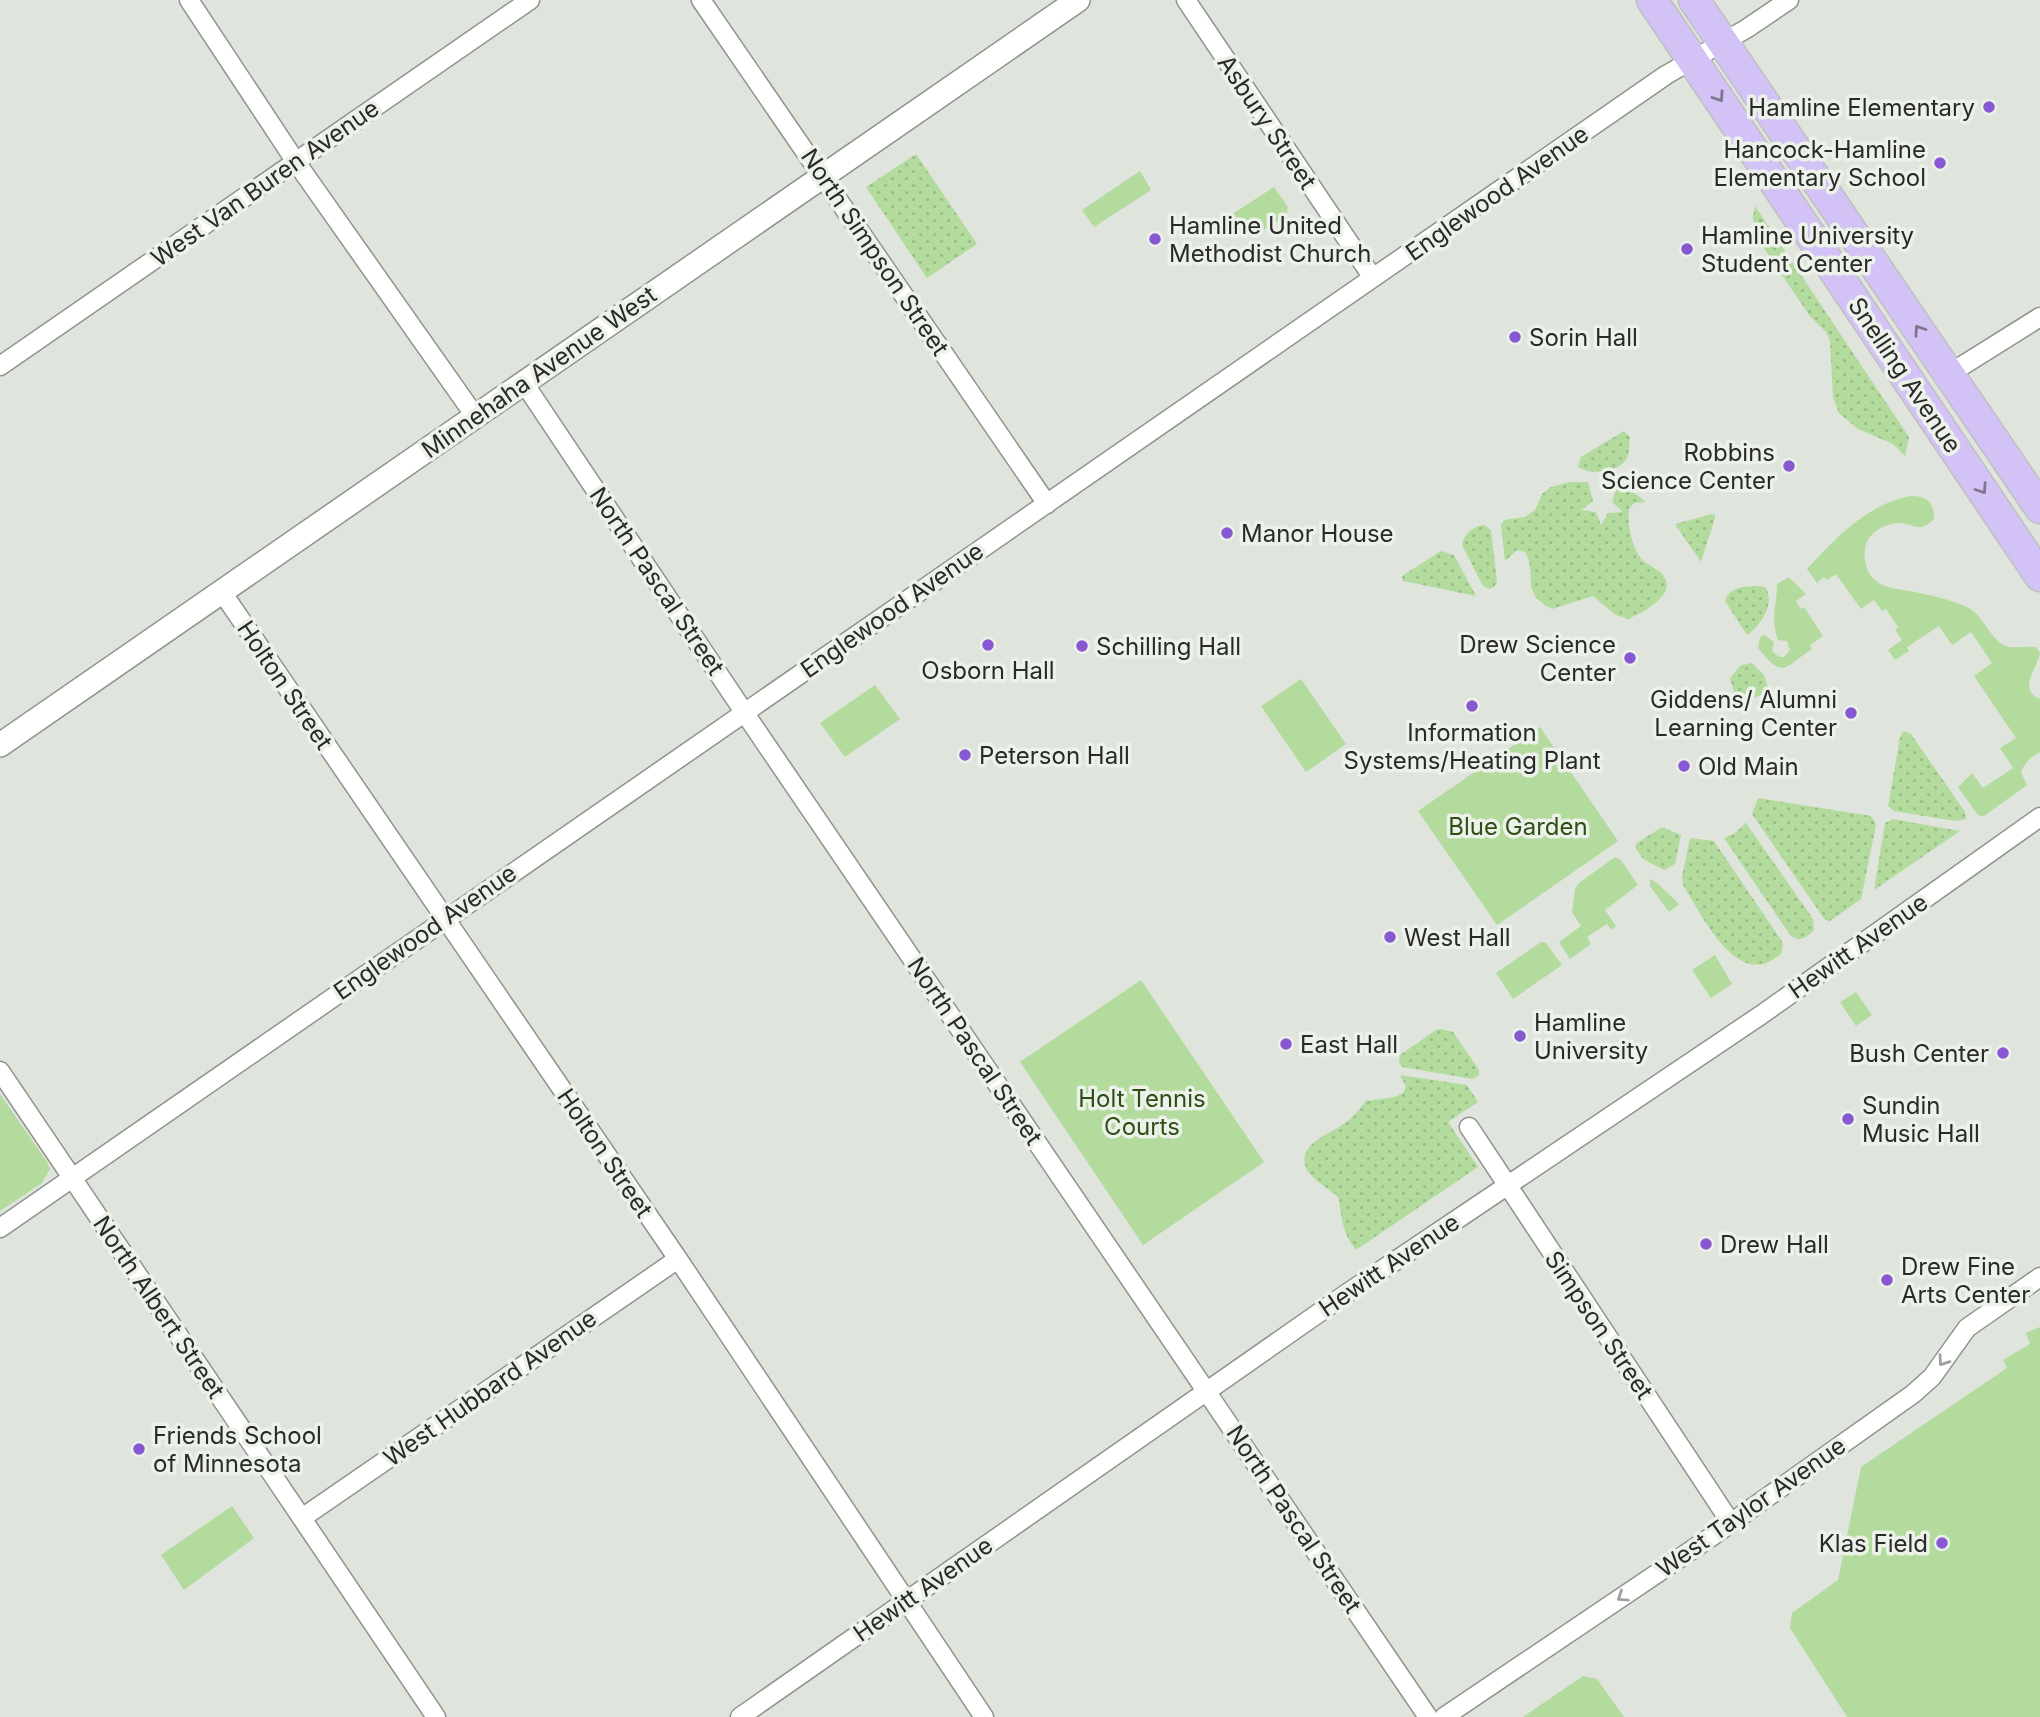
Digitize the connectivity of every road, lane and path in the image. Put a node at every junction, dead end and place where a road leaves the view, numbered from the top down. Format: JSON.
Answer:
{"nodes":[{"id":1,"x":189,"y":0,"type":"edge"},
{"id":2,"x":530,"y":0,"type":"edge"},
{"id":3,"x":701,"y":0,"type":"edge"},
{"id":4,"x":1078,"y":0,"type":"edge"},
{"id":5,"x":1185,"y":0,"type":"edge"},
{"id":6,"x":1652,"y":0,"type":"edge"},
{"id":7,"x":1694,"y":0,"type":"edge"},
{"id":8,"x":1789,"y":0,"type":"edge"},
{"id":9,"x":1722,"y":43,"type":"junction"},
{"id":10,"x":1693,"y":59,"type":"junction"},
{"id":11,"x":296,"y":162,"type":"junction"},
{"id":12,"x":824,"y":177,"type":"junction"},
{"id":13,"x":1374,"y":278,"type":"junction"},
{"id":14,"x":2040,"y":317,"type":"edge"},
{"id":15,"x":0,"y":366,"type":"edge"},
{"id":16,"x":1949,"y":374,"type":"junction"},
{"id":17,"x":524,"y":383,"type":"junction"},
{"id":18,"x":475,"y":416,"type":"junction"},
{"id":19,"x":1046,"y":504,"type":"junction"},
{"id":20,"x":2040,"y":508,"type":"edge"},
{"id":21,"x":2040,"y":576,"type":"edge"},
{"id":22,"x":222,"y":592,"type":"junction"},
{"id":23,"x":744,"y":712,"type":"junction"},
{"id":24,"x":0,"y":745,"type":"edge"},
{"id":25,"x":2040,"y":817,"type":"edge"},
{"id":26,"x":444,"y":919,"type":"junction"},
{"id":27,"x":0,"y":1071,"type":"edge"},
{"id":28,"x":1469,"y":1126,"type":"dead end"},
{"id":29,"x":73,"y":1178,"type":"junction"},
{"id":30,"x":1507,"y":1185,"type":"junction"},
{"id":31,"x":0,"y":1228,"type":"edge"},
{"id":32,"x":678,"y":1259,"type":"junction"},
{"id":33,"x":2040,"y":1277,"type":"edge"},
{"id":34,"x":1208,"y":1390,"type":"junction"},
{"id":35,"x":302,"y":1518,"type":"junction"},
{"id":36,"x":1731,"y":1522,"type":"junction"},
{"id":37,"x":905,"y":1602,"type":"junction"},
{"id":38,"x":436,"y":1717,"type":"edge"},
{"id":39,"x":740,"y":1717,"type":"edge"},
{"id":40,"x":984,"y":1717,"type":"edge"},
{"id":41,"x":1428,"y":1717,"type":"edge"},
{"id":42,"x":1444,"y":1717,"type":"edge"}],
"edges":[{"from":1,"to":11,"type":"street"},
{"from":2,"to":11,"type":"street","name":"West Van Buren Avenue"},
{"from":3,"to":12,"type":"street","name":"North Simpson Street"},
{"from":4,"to":12,"type":"street","name":"Minnehaha Avenue West"},
{"from":5,"to":13,"type":"street","name":"Asbury Street"},
{"from":6,"to":10,"type":"main road","name":"Snelling Avenue"},
{"from":7,"to":9,"type":"main road","name":"Snelling Avenue"},
{"from":8,"to":9,"type":"street","name":"Englewood Avenue"},
{"from":9,"to":10,"type":"street","name":"Englewood Avenue"},
{"from":16,"to":9,"type":"main road","name":"Snelling Avenue","one_way":true},
{"from":10,"to":13,"type":"street","name":"Englewood Avenue"},
{"from":10,"to":21,"type":"main road","name":"Snelling Avenue","one_way":true},
{"from":11,"to":15,"type":"street","name":"West Van Buren Avenue"},
{"from":11,"to":18,"type":"street"},
{"from":12,"to":17,"type":"street","name":"Minnehaha Avenue West"},
{"from":12,"to":19,"type":"street","name":"North Simpson Street"},
{"from":13,"to":19,"type":"street","name":"Englewood Avenue"},
{"from":14,"to":16,"type":"street"},
{"from":16,"to":20,"type":"main road","name":"Snelling Avenue"},
{"from":17,"to":18,"type":"street","name":"Minnehaha Avenue West"},
{"from":17,"to":23,"type":"street","name":"North Pascal Street"},
{"from":18,"to":22,"type":"street","name":"Minnehaha Avenue West"},
{"from":19,"to":23,"type":"street","name":"Englewood Avenue"},
{"from":22,"to":24,"type":"street","name":"Minnehaha Avenue West"},
{"from":22,"to":26,"type":"street","name":"Holton Street"},
{"from":23,"to":26,"type":"street","name":"Englewood Avenue"},
{"from":23,"to":34,"type":"street","name":"North Pascal Street"},
{"from":25,"to":30,"type":"street","name":"Hewitt Avenue"},
{"from":26,"to":29,"type":"street","name":"Englewood Avenue"},
{"from":26,"to":32,"type":"street","name":"Holton Street"},
{"from":27,"to":29,"type":"street","name":"North Albert Street"},
{"from":28,"to":30,"type":"street","name":"Simpson Street"},
{"from":29,"to":31,"type":"street","name":"Englewood Avenue"},
{"from":29,"to":35,"type":"street","name":"North Albert Street"},
{"from":30,"to":34,"type":"street","name":"Hewitt Avenue"},
{"from":30,"to":36,"type":"street","name":"Simpson Street"},
{"from":32,"to":35,"type":"street","name":"West Hubbard Avenue"},
{"from":32,"to":37,"type":"street","name":"Holton Street"},
{"from":33,"to":36,"type":"street","name":"West Taylor Avenue","one_way":true},
{"from":34,"to":37,"type":"street","name":"Hewitt Avenue"},
{"from":34,"to":41,"type":"street","name":"North Pascal Street"},
{"from":35,"to":38,"type":"street","name":"North Albert Street"},
{"from":36,"to":42,"type":"street","name":"West Taylor Avenue","one_way":true},
{"from":37,"to":39,"type":"street","name":"Hewitt Avenue"},
{"from":37,"to":40,"type":"street","name":"Holton Street"}]}
